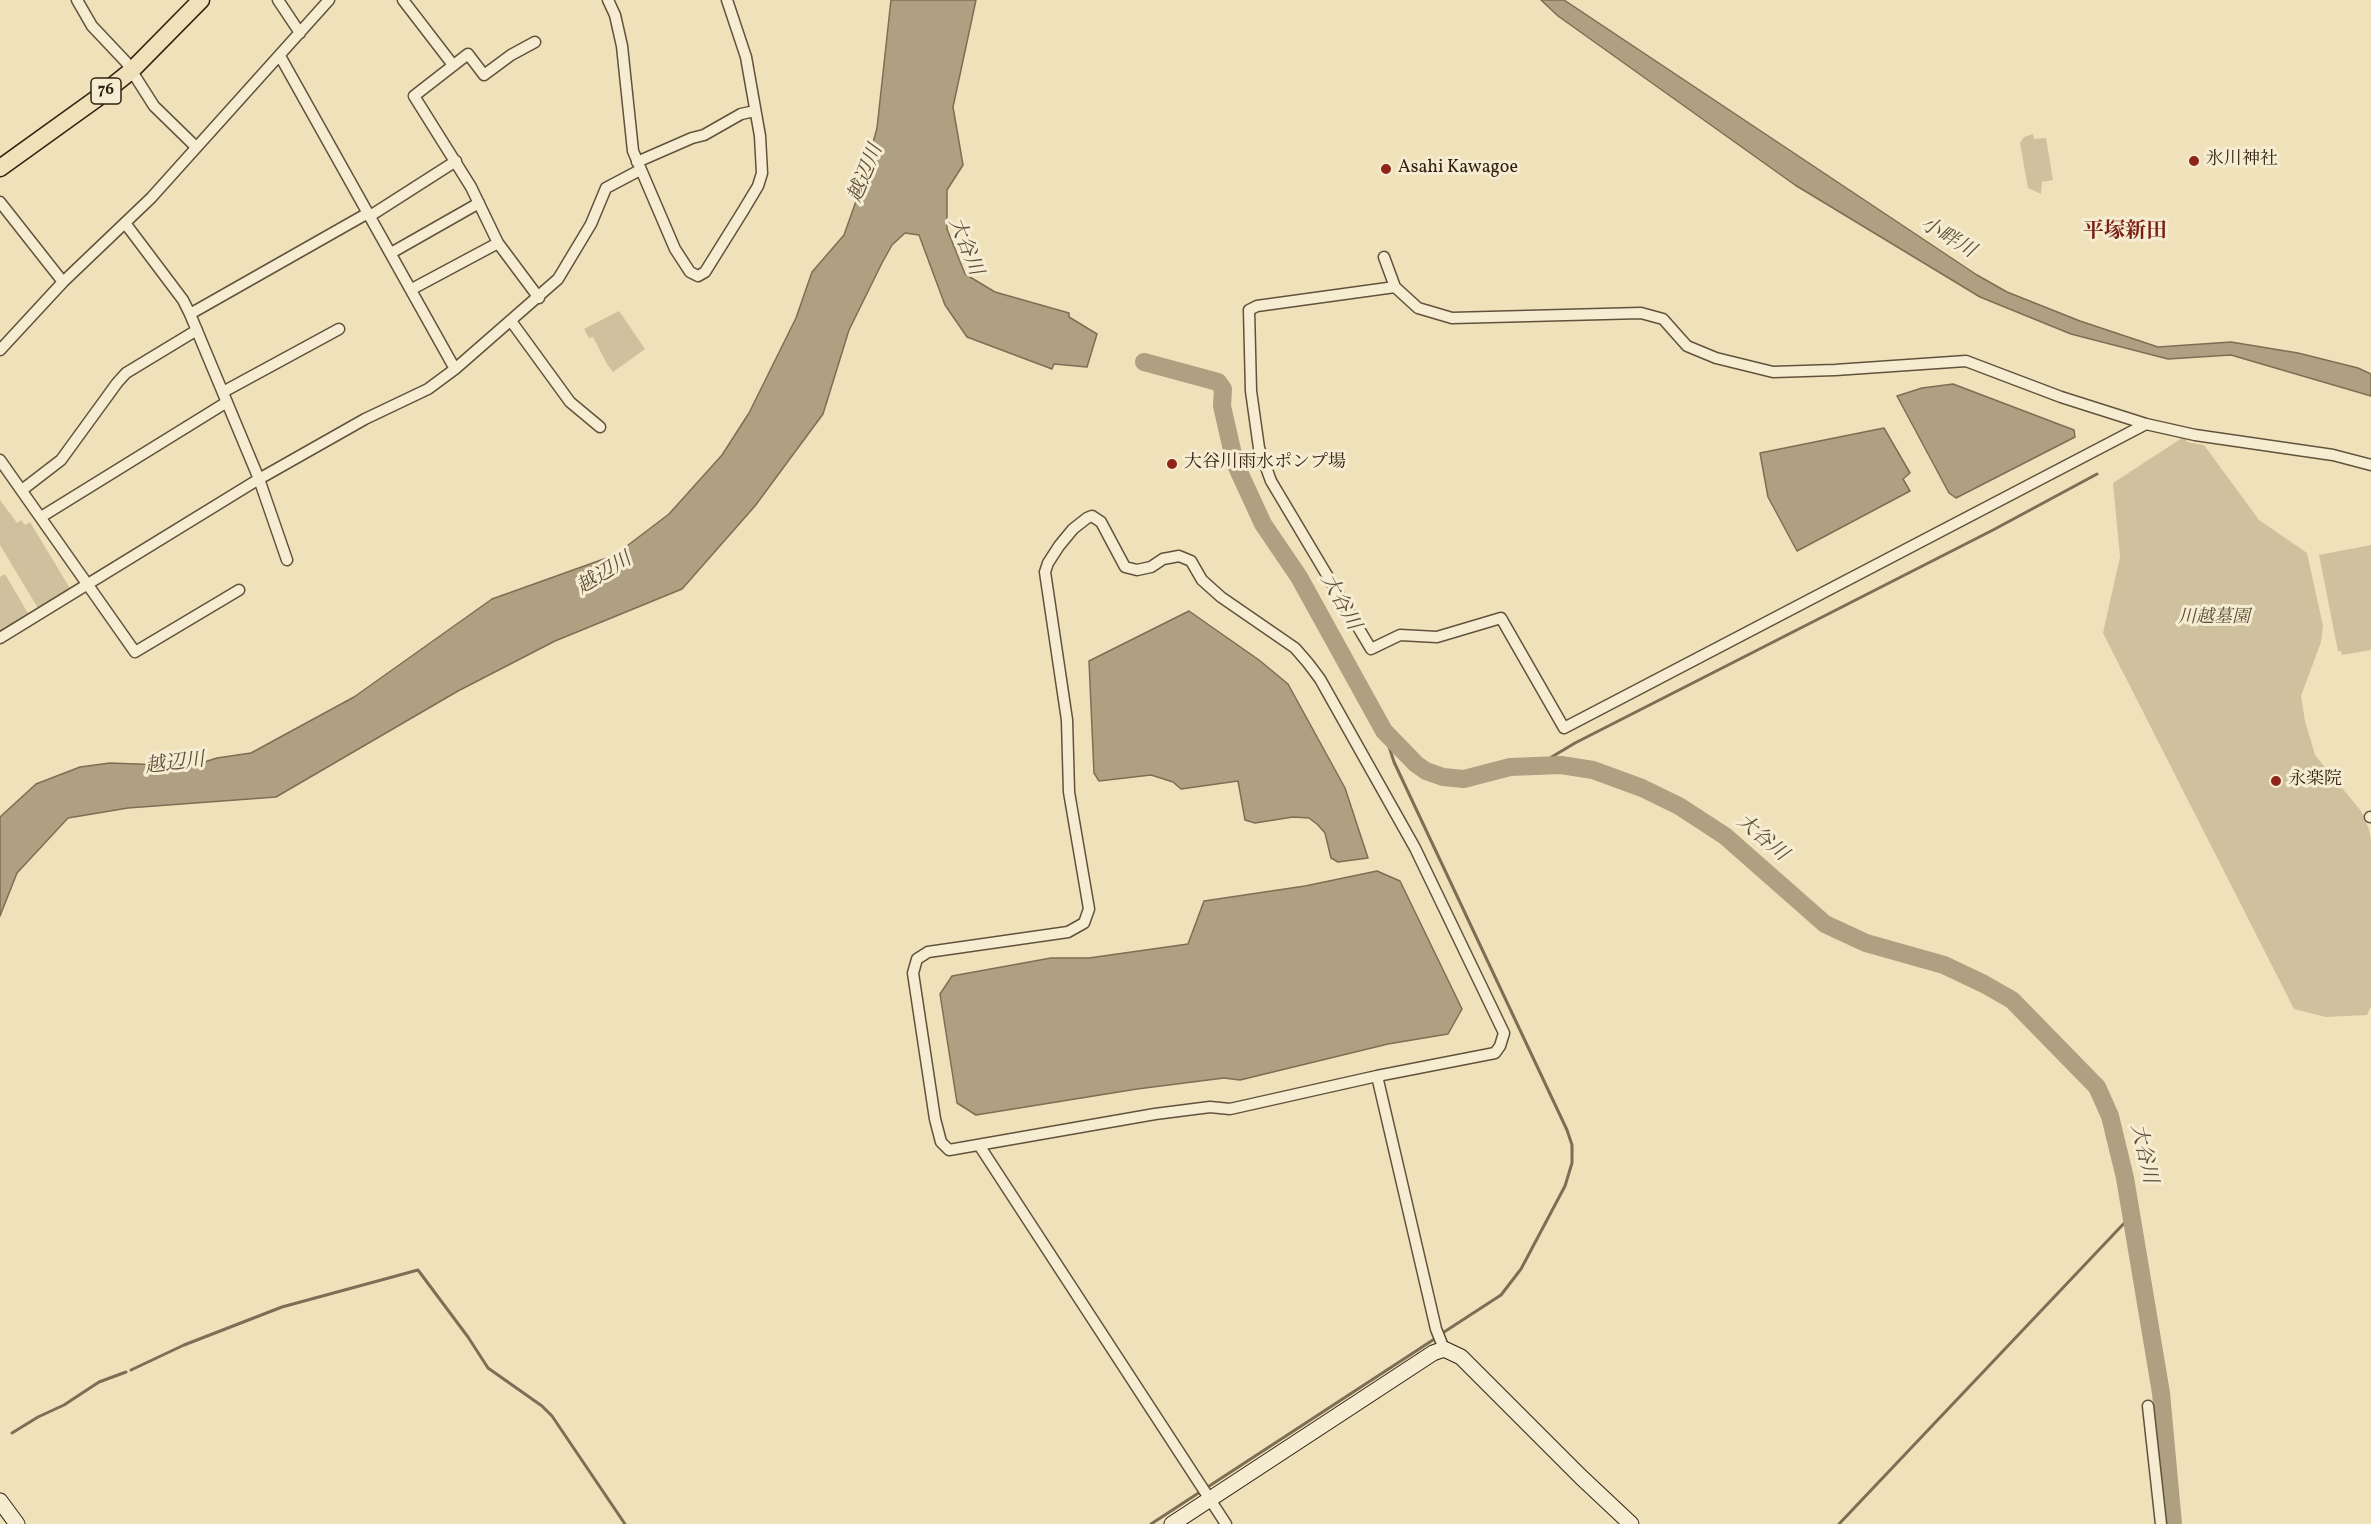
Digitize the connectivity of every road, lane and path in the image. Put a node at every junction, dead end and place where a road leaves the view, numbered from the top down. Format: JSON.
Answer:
{"nodes":[{"id":1,"x":77,"y":0,"type":"edge"},
{"id":2,"x":201,"y":0,"type":"edge"},
{"id":3,"x":278,"y":0,"type":"edge"},
{"id":4,"x":329,"y":0,"type":"edge"},
{"id":5,"x":403,"y":0,"type":"edge"},
{"id":6,"x":612,"y":1,"type":"edge"},
{"id":7,"x":727,"y":2,"type":"edge"},
{"id":8,"x":300,"y":33,"type":"junction"},
{"id":9,"x":535,"y":42,"type":"dead end"},
{"id":10,"x":280,"y":56,"type":"junction"},
{"id":11,"x":453,"y":65,"type":"junction"},
{"id":12,"x":131,"y":70,"type":"junction"},
{"id":13,"x":755,"y":111,"type":"junction"},
{"id":14,"x":196,"y":147,"type":"junction"},
{"id":15,"x":456,"y":161,"type":"junction"},
{"id":16,"x":638,"y":166,"type":"junction"},
{"id":17,"x":0,"y":168,"type":"edge"},
{"id":18,"x":0,"y":202,"type":"edge"},
{"id":19,"x":479,"y":203,"type":"junction"},
{"id":20,"x":369,"y":214,"type":"junction"},
{"id":21,"x":125,"y":223,"type":"junction"},
{"id":22,"x":498,"y":243,"type":"junction"},
{"id":23,"x":391,"y":254,"type":"junction"},
{"id":24,"x":1384,"y":257,"type":"dead end"},
{"id":25,"x":63,"y":282,"type":"junction"},
{"id":26,"x":1395,"y":287,"type":"junction"},
{"id":27,"x":412,"y":289,"type":"junction"},
{"id":28,"x":539,"y":298,"type":"junction"},
{"id":29,"x":190,"y":314,"type":"junction"},
{"id":30,"x":511,"y":321,"type":"junction"},
{"id":31,"x":339,"y":329,"type":"dead end"},
{"id":32,"x":197,"y":330,"type":"junction"},
{"id":33,"x":0,"y":350,"type":"edge"},
{"id":34,"x":455,"y":369,"type":"junction"},
{"id":35,"x":225,"y":397,"type":"junction"},
{"id":36,"x":2146,"y":424,"type":"junction"},
{"id":37,"x":600,"y":427,"type":"dead end"},
{"id":38,"x":0,"y":460,"type":"edge"},
{"id":39,"x":2371,"y":465,"type":"edge"},
{"id":40,"x":259,"y":479,"type":"junction"},
{"id":41,"x":22,"y":490,"type":"junction"},
{"id":42,"x":41,"y":517,"type":"junction"},
{"id":43,"x":287,"y":560,"type":"dead end"},
{"id":44,"x":88,"y":584,"type":"junction"},
{"id":45,"x":239,"y":591,"type":"dead end"},
{"id":46,"x":0,"y":638,"type":"edge"},
{"id":47,"x":1377,"y":1076,"type":"junction"},
{"id":48,"x":979,"y":1145,"type":"junction"},
{"id":49,"x":1443,"y":1349,"type":"junction"},
{"id":50,"x":2148,"y":1406,"type":"dead end"},
{"id":51,"x":1210,"y":1499,"type":"junction"},
{"id":52,"x":0,"y":1501,"type":"edge"},
{"id":53,"x":17,"y":1524,"type":"edge"},
{"id":54,"x":1172,"y":1524,"type":"edge"},
{"id":55,"x":1226,"y":1524,"type":"edge"},
{"id":56,"x":1631,"y":1524,"type":"edge"},
{"id":57,"x":2161,"y":1524,"type":"edge"}],
"edges":[{"from":1,"to":12,"type":"street"},
{"from":2,"to":12,"type":"main road","number":"76"},
{"from":3,"to":8,"type":"street"},
{"from":4,"to":8,"type":"street"},
{"from":5,"to":11,"type":"street"},
{"from":6,"to":16,"type":"street"},
{"from":7,"to":13,"type":"street"},
{"from":8,"to":10,"type":"street"},
{"from":9,"to":11,"type":"street"},
{"from":10,"to":14,"type":"street"},
{"from":10,"to":20,"type":"street"},
{"from":11,"to":15,"type":"street"},
{"from":12,"to":14,"type":"street"},
{"from":12,"to":17,"type":"main road","number":"76"},
{"from":13,"to":16,"type":"street"},
{"from":13,"to":16,"type":"street"},
{"from":14,"to":21,"type":"street"},
{"from":15,"to":19,"type":"street"},
{"from":15,"to":20,"type":"street"},
{"from":16,"to":28,"type":"street"},
{"from":18,"to":25,"type":"street"},
{"from":19,"to":22,"type":"street"},
{"from":19,"to":23,"type":"street"},
{"from":20,"to":23,"type":"street"},
{"from":20,"to":29,"type":"street"},
{"from":21,"to":25,"type":"street"},
{"from":21,"to":29,"type":"street"},
{"from":22,"to":27,"type":"street"},
{"from":22,"to":28,"type":"street"},
{"from":23,"to":27,"type":"street"},
{"from":24,"to":26,"type":"street"},
{"from":25,"to":33,"type":"street"},
{"from":26,"to":36,"type":"street"},
{"from":26,"to":36,"type":"street"},
{"from":27,"to":34,"type":"street"},
{"from":28,"to":30,"type":"street"},
{"from":29,"to":32,"type":"street"},
{"from":30,"to":34,"type":"street"},
{"from":30,"to":37,"type":"street"},
{"from":31,"to":35,"type":"street"},
{"from":32,"to":35,"type":"street"},
{"from":32,"to":41,"type":"street"},
{"from":34,"to":40,"type":"street"},
{"from":35,"to":40,"type":"street"},
{"from":35,"to":42,"type":"street"},
{"from":36,"to":39,"type":"street"},
{"from":38,"to":41,"type":"street"},
{"from":40,"to":43,"type":"street"},
{"from":40,"to":44,"type":"street"},
{"from":41,"to":42,"type":"street"},
{"from":42,"to":44,"type":"street"},
{"from":44,"to":45,"type":"street"},
{"from":44,"to":46,"type":"street"},
{"from":47,"to":48,"type":"street"},
{"from":47,"to":48,"type":"street"},
{"from":47,"to":49,"type":"street"},
{"from":48,"to":51,"type":"street"},
{"from":49,"to":51,"type":"street"},
{"from":49,"to":56,"type":"street"},
{"from":50,"to":57,"type":"street"},
{"from":51,"to":54,"type":"street"},
{"from":51,"to":55,"type":"street"},
{"from":52,"to":53,"type":"street"}]}
